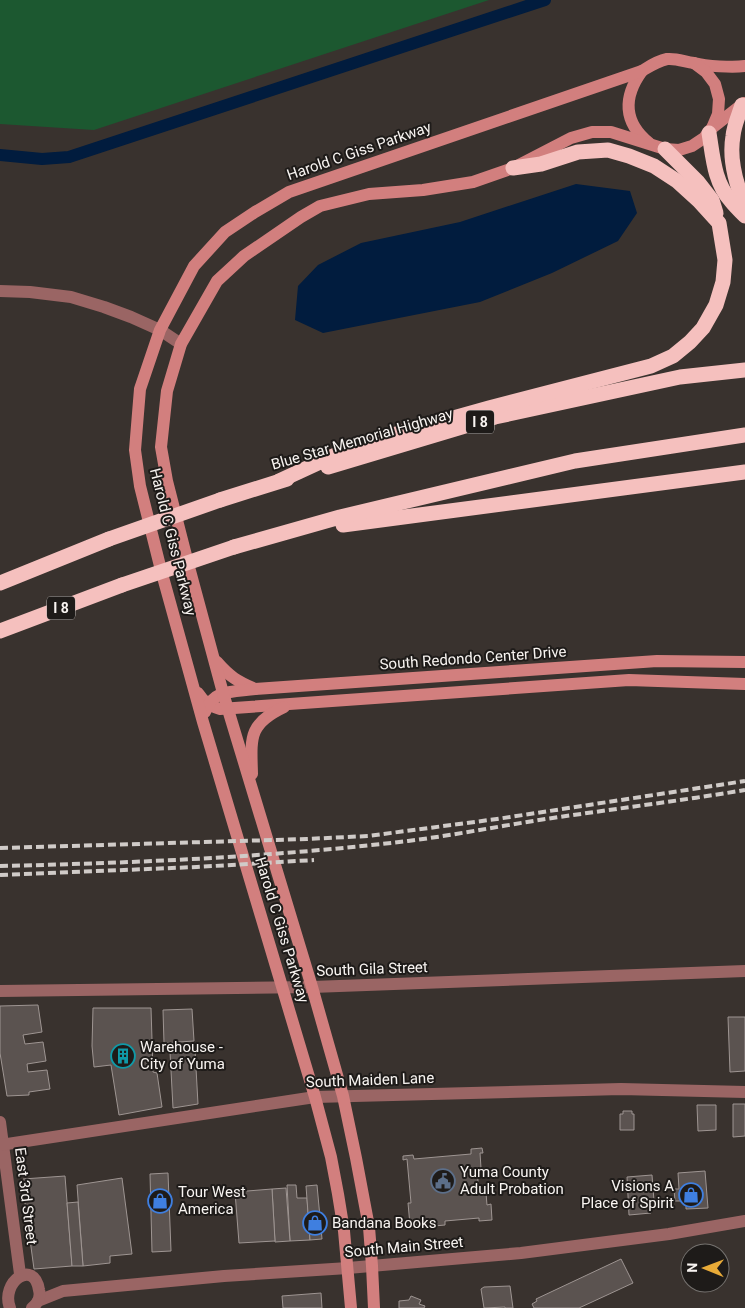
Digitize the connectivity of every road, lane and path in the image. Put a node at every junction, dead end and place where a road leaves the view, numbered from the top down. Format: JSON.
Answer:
{"nodes":[{"id":1,"x":694,"y":64,"type":"junction"},
{"id":2,"x":745,"y":66,"type":"edge"},
{"id":3,"x":642,"y":71,"type":"junction"},
{"id":4,"x":743,"y":104,"type":"edge"},
{"id":5,"x":711,"y":131,"type":"junction"},
{"id":6,"x":658,"y":147,"type":"junction"},
{"id":7,"x":513,"y":168,"type":"junction"},
{"id":8,"x":745,"y":205,"type":"edge"},
{"id":9,"x":745,"y":216,"type":"edge"},
{"id":10,"x":719,"y":224,"type":"junction"},
{"id":11,"x":0,"y":291,"type":"edge"},
{"id":12,"x":160,"y":330,"type":"junction"},
{"id":13,"x":182,"y":344,"type":"junction"},
{"id":14,"x":745,"y":370,"type":"edge"},
{"id":15,"x":745,"y":435,"type":"edge"},
{"id":16,"x":745,"y":472,"type":"edge"},
{"id":17,"x":278,"y":481,"type":"junction"},
{"id":18,"x":279,"y":534,"type":"junction"},
{"id":19,"x":0,"y":583,"type":"edge"},
{"id":20,"x":0,"y":631,"type":"edge"},
{"id":21,"x":214,"y":657,"type":"junction"},
{"id":22,"x":745,"y":662,"type":"edge"},
{"id":23,"x":193,"y":684,"type":"junction"},
{"id":24,"x":745,"y":684,"type":"edge"},
{"id":25,"x":255,"y":689,"type":"junction"},
{"id":26,"x":223,"y":693,"type":"junction"},
{"id":27,"x":290,"y":704,"type":"junction"},
{"id":28,"x":208,"y":705,"type":"junction"},
{"id":29,"x":228,"y":708,"type":"junction"},
{"id":30,"x":203,"y":722,"type":"junction"},
{"id":31,"x":253,"y":794,"type":"junction"},
{"id":32,"x":745,"y":971,"type":"edge"},
{"id":33,"x":312,"y":987,"type":"junction"},
{"id":34,"x":282,"y":988,"type":"junction"},
{"id":35,"x":0,"y":990,"type":"edge"},
{"id":36,"x":745,"y":1092,"type":"edge"},
{"id":37,"x":343,"y":1096,"type":"junction"},
{"id":38,"x":315,"y":1097,"type":"junction"},
{"id":39,"x":0,"y":1122,"type":"edge"},
{"id":40,"x":2,"y":1145,"type":"edge"},
{"id":41,"x":745,"y":1221,"type":"edge"},
{"id":42,"x":372,"y":1266,"type":"junction"},
{"id":43,"x":348,"y":1268,"type":"junction"},
{"id":44,"x":20,"y":1274,"type":"junction"},
{"id":45,"x":37,"y":1284,"type":"junction"},
{"id":46,"x":2,"y":1287,"type":"edge"},
{"id":47,"x":63,"y":1291,"type":"junction"},
{"id":48,"x":35,"y":1304,"type":"edge"},
{"id":49,"x":6,"y":1305,"type":"edge"},
{"id":50,"x":351,"y":1308,"type":"edge"},
{"id":51,"x":374,"y":1308,"type":"edge"}],
"edges":[{"from":1,"to":2,"type":"main road","name":"Harold C Giss Parkway"},
{"from":1,"to":3,"type":"main road","name":"Harold C Giss Parkway"},
{"from":1,"to":5,"type":"main road"},
{"from":3,"to":6,"type":"main road"},
{"from":3,"to":12,"type":"main road","name":"Harold C Giss Parkway"},
{"from":4,"to":5,"type":"main road","name":"Harold C Giss Parkway"},
{"from":4,"to":8,"type":"highway"},
{"from":5,"to":6,"type":"main road","name":"Harold C Giss Parkway"},
{"from":5,"to":9,"type":"highway"},
{"from":6,"to":7,"type":"main road","name":"Harold C Giss Parkway"},
{"from":6,"to":10,"type":"highway"},
{"from":7,"to":10,"type":"highway"},
{"from":7,"to":13,"type":"main road","name":"Harold C Giss Parkway"},
{"from":10,"to":17,"type":"highway"},
{"from":11,"to":12,"type":"street"},
{"from":12,"to":13,"type":"street"},
{"from":12,"to":23,"type":"main road","name":"Harold C Giss Parkway"},
{"from":13,"to":21,"type":"main road","name":"Harold C Giss Parkway"},
{"from":14,"to":17,"type":"highway","name":"Blue Star Memorial Highway","number":"I 8"},
{"from":15,"to":18,"type":"highway","number":"I 8"},
{"from":16,"to":18,"type":"highway"},
{"from":17,"to":19,"type":"highway","name":"Blue Star Memorial Highway","number":"I 8","bridge":true},
{"from":18,"to":20,"type":"highway","number":"I 8","bridge":true},
{"from":21,"to":25,"type":"main road"},
{"from":21,"to":26,"type":"main road","name":"Harold C Giss Parkway"},
{"from":22,"to":25,"type":"main road","name":"South Redondo Center Drive"},
{"from":23,"to":28,"type":"main road"},
{"from":23,"to":30,"type":"main road","name":"Harold C Giss Parkway"},
{"from":24,"to":27,"type":"main road"},
{"from":25,"to":26,"type":"main road","name":"South Redondo Center Drive"},
{"from":26,"to":28,"type":"main road"},
{"from":26,"to":29,"type":"main road","name":"Harold C Giss Parkway"},
{"from":27,"to":29,"type":"main road"},
{"from":27,"to":31,"type":"main road"},
{"from":28,"to":29,"type":"main road"},
{"from":28,"to":30,"type":"main road"},
{"from":29,"to":31,"type":"main road","name":"Harold C Giss Parkway"},
{"from":30,"to":34,"type":"main road","name":"Harold C Giss Parkway"},
{"from":31,"to":33,"type":"main road","name":"Harold C Giss Parkway"},
{"from":32,"to":33,"type":"street","name":"South Gila Street"},
{"from":33,"to":34,"type":"street","name":"South Gila Street"},
{"from":33,"to":37,"type":"main road","name":"Harold C Giss Parkway"},
{"from":34,"to":35,"type":"street","name":"South Gila Street"},
{"from":34,"to":38,"type":"main road","name":"Harold C Giss Parkway"},
{"from":36,"to":37,"type":"street","name":"South Maiden Lane"},
{"from":37,"to":38,"type":"street","name":"South Maiden Lane"},
{"from":37,"to":42,"type":"main road","name":"Harold C Giss Parkway"},
{"from":38,"to":40,"type":"street","name":"South Maiden Lane"},
{"from":38,"to":43,"type":"main road","name":"Harold C Giss Parkway"},
{"from":39,"to":40,"type":"street","name":"East 3rd Street"},
{"from":40,"to":44,"type":"street","name":"East 3rd Street"},
{"from":41,"to":42,"type":"street","name":"South Main Street"},
{"from":42,"to":43,"type":"street","name":"South Main Street"},
{"from":42,"to":51,"type":"main road","name":"Harold C Giss Parkway"},
{"from":43,"to":47,"type":"street","name":"South Main Street"},
{"from":43,"to":50,"type":"main road","name":"Harold C Giss Parkway"},
{"from":44,"to":45,"type":"street","name":"South Main Street"},
{"from":44,"to":46,"type":"street"},
{"from":45,"to":47,"type":"street","name":"South Main Street"},
{"from":45,"to":48,"type":"street"},
{"from":46,"to":49,"type":"street"},
{"from":47,"to":48,"type":"street","name":"South Main Street"}]}
